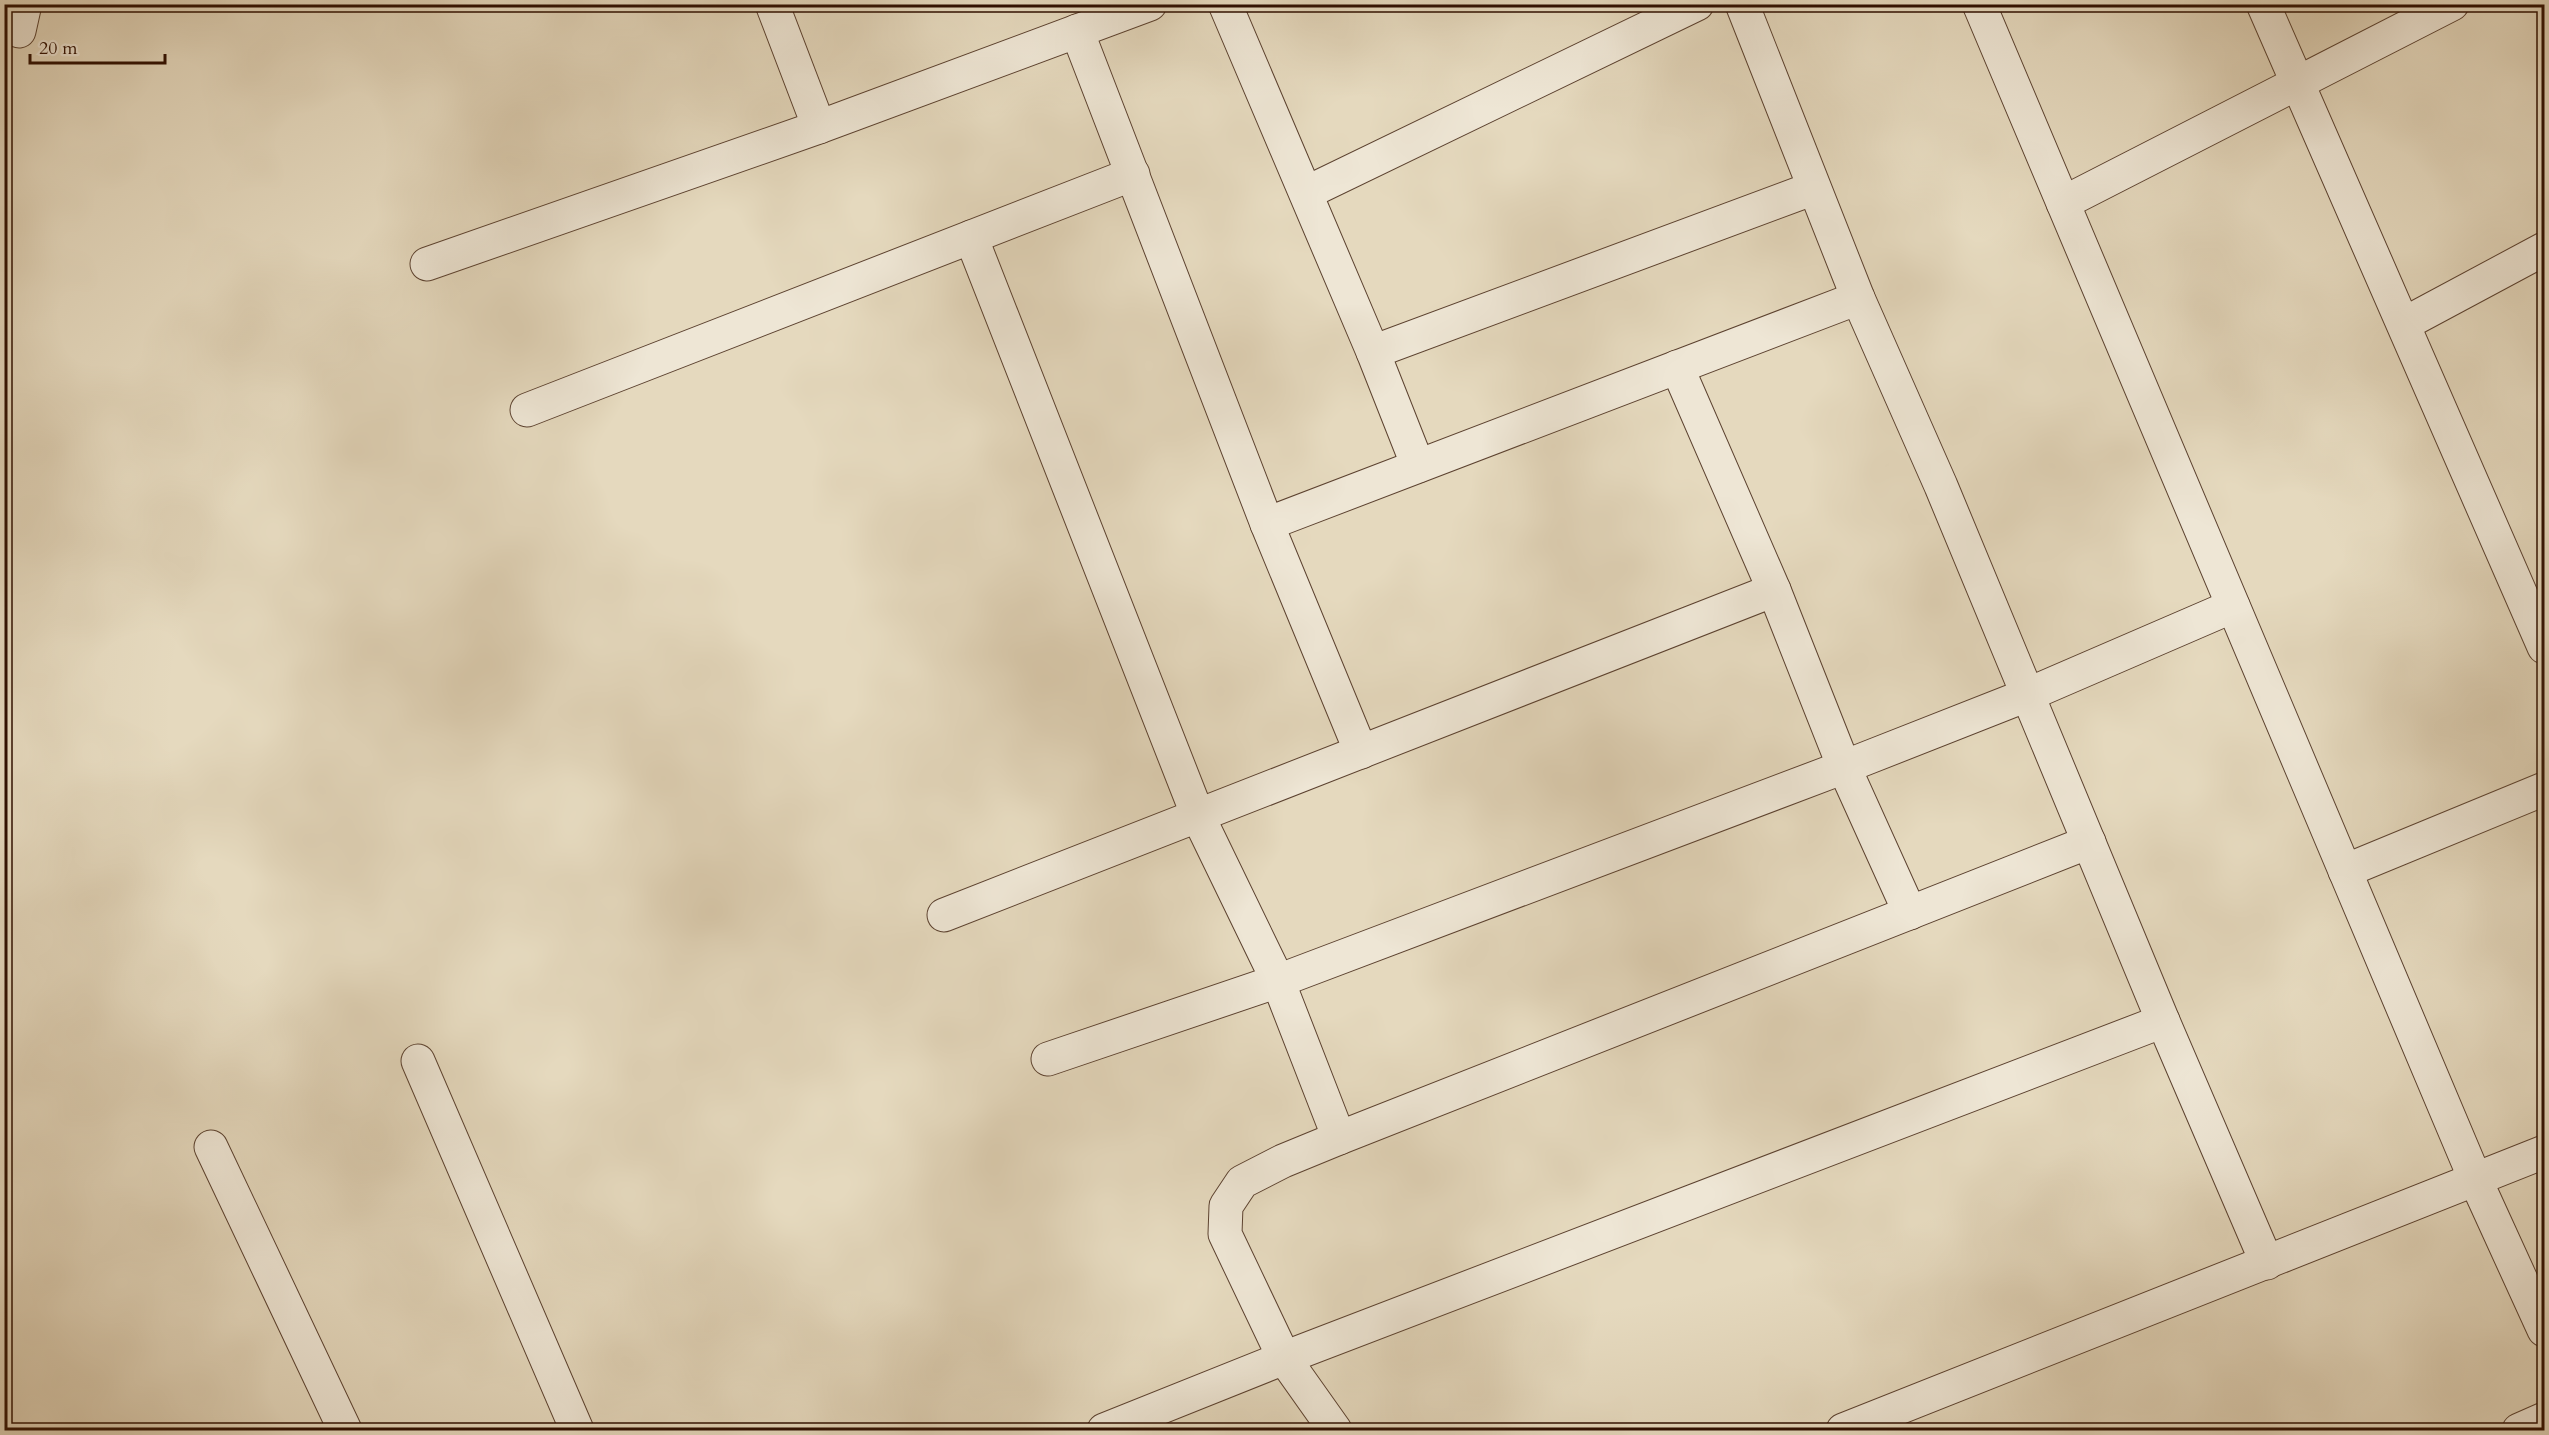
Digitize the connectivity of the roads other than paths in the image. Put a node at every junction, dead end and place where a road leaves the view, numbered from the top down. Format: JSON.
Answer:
{"nodes":[{"id":1,"x":772,"y":4,"type":"edge"},
{"id":2,"x":1150,"y":4,"type":"edge"},
{"id":3,"x":1225,"y":4,"type":"edge"},
{"id":4,"x":1697,"y":4,"type":"edge"},
{"id":5,"x":1742,"y":4,"type":"edge"},
{"id":6,"x":1979,"y":4,"type":"edge"},
{"id":7,"x":2263,"y":4,"type":"edge"},
{"id":8,"x":2452,"y":4,"type":"edge"},
{"id":9,"x":1077,"y":31,"type":"junction"},
{"id":10,"x":2296,"y":83,"type":"junction"},
{"id":11,"x":819,"y":127,"type":"junction"},
{"id":12,"x":1133,"y":174,"type":"junction"},
{"id":13,"x":1814,"y":188,"type":"junction"},
{"id":14,"x":1306,"y":193,"type":"junction"},
{"id":15,"x":2063,"y":203,"type":"junction"},
{"id":16,"x":971,"y":237,"type":"junction"},
{"id":17,"x":2544,"y":249,"type":"edge"},
{"id":18,"x":427,"y":264,"type":"dead end"},
{"id":19,"x":1858,"y":298,"type":"junction"},
{"id":20,"x":2404,"y":324,"type":"junction"},
{"id":21,"x":1373,"y":352,"type":"junction"},
{"id":22,"x":1677,"y":367,"type":"junction"},
{"id":23,"x":527,"y":410,"type":"dead end"},
{"id":24,"x":1418,"y":466,"type":"junction"},
{"id":25,"x":1267,"y":524,"type":"junction"},
{"id":26,"x":1774,"y":590,"type":"junction"},
{"id":27,"x":2233,"y":606,"type":"junction"},
{"id":28,"x":2544,"y":647,"type":"edge"},
{"id":29,"x":2027,"y":694,"type":"junction"},
{"id":30,"x":1361,"y":752,"type":"junction"},
{"id":31,"x":1844,"y":767,"type":"junction"},
{"id":32,"x":2544,"y":789,"type":"edge"},
{"id":33,"x":1198,"y":816,"type":"junction"},
{"id":34,"x":2089,"y":842,"type":"junction"},
{"id":35,"x":2345,"y":871,"type":"junction"},
{"id":36,"x":1910,"y":913,"type":"junction"},
{"id":37,"x":944,"y":915,"type":"dead end"},
{"id":38,"x":1278,"y":981,"type":"junction"},
{"id":39,"x":2163,"y":1021,"type":"junction"},
{"id":40,"x":1048,"y":1059,"type":"dead end"},
{"id":41,"x":418,"y":1061,"type":"dead end"},
{"id":42,"x":1339,"y":1138,"type":"junction"},
{"id":43,"x":211,"y":1147,"type":"dead end"},
{"id":44,"x":2544,"y":1152,"type":"edge"},
{"id":45,"x":2476,"y":1181,"type":"junction"},
{"id":46,"x":2267,"y":1263,"type":"junction"},
{"id":47,"x":2544,"y":1330,"type":"edge"},
{"id":48,"x":1284,"y":1359,"type":"junction"},
{"id":49,"x":2544,"y":1419,"type":"edge"},
{"id":50,"x":345,"y":1431,"type":"edge"},
{"id":51,"x":577,"y":1431,"type":"edge"},
{"id":52,"x":1104,"y":1431,"type":"edge"},
{"id":53,"x":1335,"y":1431,"type":"edge"},
{"id":54,"x":1843,"y":1431,"type":"edge"},
{"id":55,"x":2518,"y":1431,"type":"edge"}],
"edges":[{"from":1,"to":11,"type":"street"},
{"from":2,"to":9,"type":"street"},
{"from":3,"to":14,"type":"street"},
{"from":4,"to":14,"type":"street"},
{"from":5,"to":13,"type":"street"},
{"from":6,"to":15,"type":"street"},
{"from":7,"to":10,"type":"street"},
{"from":8,"to":10,"type":"street"},
{"from":9,"to":11,"type":"street"},
{"from":9,"to":12,"type":"street"},
{"from":10,"to":15,"type":"street"},
{"from":10,"to":20,"type":"street"},
{"from":11,"to":18,"type":"street"},
{"from":12,"to":16,"type":"street"},
{"from":12,"to":25,"type":"street"},
{"from":13,"to":19,"type":"street"},
{"from":13,"to":21,"type":"street"},
{"from":14,"to":21,"type":"street"},
{"from":15,"to":27,"type":"street"},
{"from":16,"to":23,"type":"street"},
{"from":16,"to":33,"type":"street"},
{"from":17,"to":20,"type":"street"},
{"from":19,"to":22,"type":"street"},
{"from":19,"to":29,"type":"street"},
{"from":20,"to":28,"type":"street"},
{"from":21,"to":24,"type":"street"},
{"from":22,"to":24,"type":"street"},
{"from":22,"to":26,"type":"street"},
{"from":24,"to":25,"type":"street"},
{"from":25,"to":30,"type":"street"},
{"from":26,"to":30,"type":"street"},
{"from":26,"to":31,"type":"street"},
{"from":27,"to":29,"type":"street"},
{"from":27,"to":35,"type":"street"},
{"from":29,"to":31,"type":"street"},
{"from":29,"to":34,"type":"street"},
{"from":30,"to":33,"type":"street"},
{"from":31,"to":36,"type":"street"},
{"from":31,"to":38,"type":"street"},
{"from":32,"to":35,"type":"street"},
{"from":33,"to":37,"type":"street"},
{"from":33,"to":38,"type":"street"},
{"from":34,"to":36,"type":"street"},
{"from":34,"to":39,"type":"street"},
{"from":35,"to":45,"type":"street"},
{"from":36,"to":42,"type":"street"},
{"from":38,"to":40,"type":"street"},
{"from":38,"to":42,"type":"street"},
{"from":39,"to":46,"type":"street"},
{"from":39,"to":48,"type":"street"},
{"from":41,"to":51,"type":"street"},
{"from":42,"to":48,"type":"street"},
{"from":43,"to":50,"type":"street"},
{"from":44,"to":45,"type":"street"},
{"from":45,"to":46,"type":"street"},
{"from":45,"to":47,"type":"street"},
{"from":46,"to":54,"type":"street"},
{"from":48,"to":52,"type":"street"},
{"from":48,"to":53,"type":"street"},
{"from":49,"to":55,"type":"street"}]}
